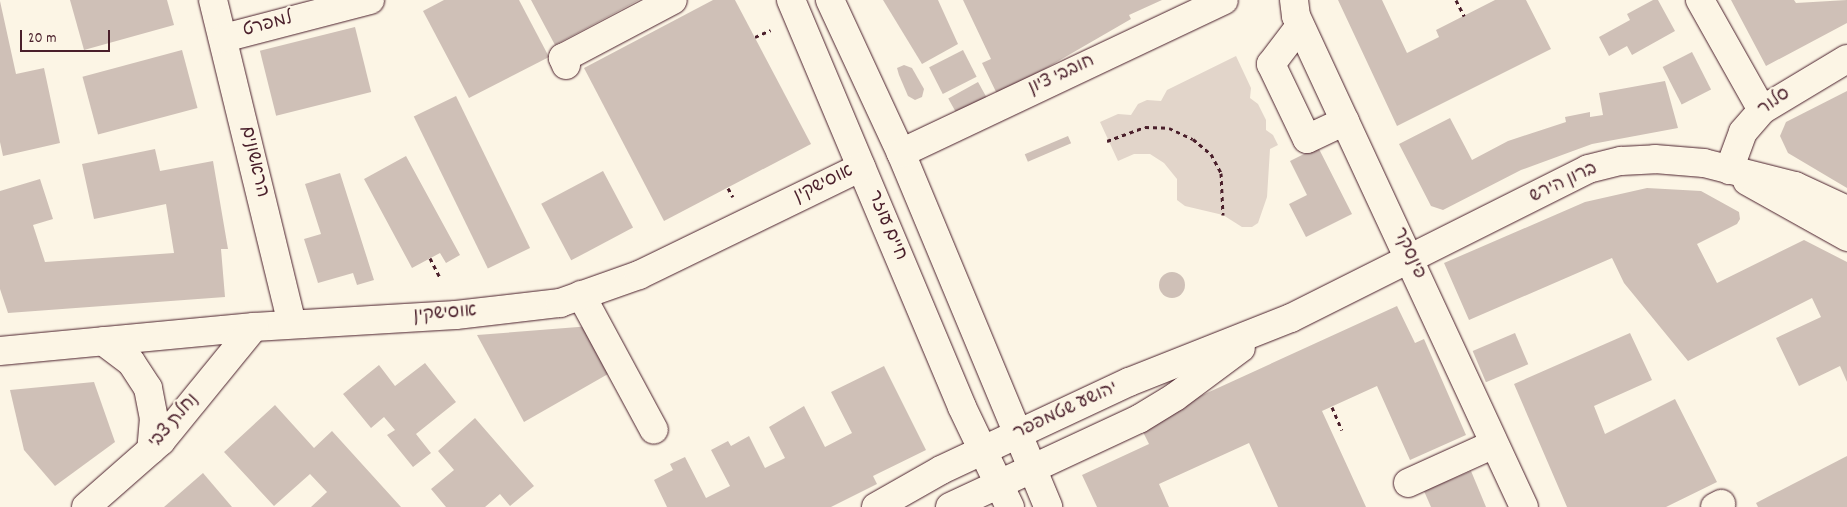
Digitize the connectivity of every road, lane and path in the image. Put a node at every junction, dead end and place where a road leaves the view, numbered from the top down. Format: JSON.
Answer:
{"nodes":[{"id":1,"x":213,"y":0,"type":"edge"},
{"id":2,"x":370,"y":0,"type":"edge"},
{"id":3,"x":674,"y":0,"type":"edge"},
{"id":4,"x":791,"y":0,"type":"edge"},
{"id":5,"x":830,"y":0,"type":"edge"},
{"id":6,"x":1224,"y":0,"type":"edge"},
{"id":7,"x":1294,"y":0,"type":"edge"},
{"id":8,"x":1456,"y":0,"type":"edge"},
{"id":9,"x":1700,"y":0,"type":"edge"},
{"id":10,"x":1464,"y":16,"type":"dead end"},
{"id":11,"x":1300,"y":26,"type":"junction"},
{"id":12,"x":224,"y":38,"type":"junction"},
{"id":13,"x":1847,"y":59,"type":"edge"},
{"id":14,"x":566,"y":65,"type":"dead end"},
{"id":15,"x":1762,"y":110,"type":"junction"},
{"id":16,"x":1345,"y":120,"type":"junction"},
{"id":17,"x":1107,"y":141,"type":"dead end"},
{"id":18,"x":901,"y":152,"type":"junction"},
{"id":19,"x":861,"y":167,"type":"junction"},
{"id":20,"x":1729,"y":170,"type":"junction"},
{"id":21,"x":1847,"y":210,"type":"edge"},
{"id":22,"x":1222,"y":215,"type":"dead end"},
{"id":23,"x":1847,"y":237,"type":"edge"},
{"id":24,"x":430,"y":258,"type":"dead end"},
{"id":25,"x":1411,"y":260,"type":"junction"},
{"id":26,"x":440,"y":278,"type":"dead end"},
{"id":27,"x":590,"y":292,"type":"junction"},
{"id":28,"x":292,"y":324,"type":"junction"},
{"id":29,"x":254,"y":327,"type":"junction"},
{"id":30,"x":1262,"y":332,"type":"junction"},
{"id":31,"x":103,"y":341,"type":"junction"},
{"id":32,"x":0,"y":351,"type":"edge"},
{"id":33,"x":962,"y":407,"type":"junction"},
{"id":34,"x":1332,"y":407,"type":"dead end"},
{"id":35,"x":662,"y":426,"type":"dead end"},
{"id":36,"x":1342,"y":430,"type":"dead end"},
{"id":37,"x":1016,"y":435,"type":"junction"},
{"id":38,"x":1494,"y":444,"type":"junction"},
{"id":39,"x":151,"y":450,"type":"junction"},
{"id":40,"x":983,"y":450,"type":"junction"},
{"id":41,"x":942,"y":470,"type":"junction"},
{"id":42,"x":1032,"y":470,"type":"junction"},
{"id":43,"x":1408,"y":482,"type":"dead end"},
{"id":44,"x":1005,"y":496,"type":"edge"},
{"id":45,"x":86,"y":507,"type":"edge"},
{"id":46,"x":876,"y":507,"type":"edge"},
{"id":47,"x":950,"y":507,"type":"edge"},
{"id":48,"x":1048,"y":507,"type":"edge"},
{"id":49,"x":1524,"y":507,"type":"edge"}],
"edges":[{"from":1,"to":12,"type":"street","name":"הראשונים"},
{"from":2,"to":12,"type":"street","name":"למפרט"},
{"from":3,"to":14,"type":"street"},
{"from":4,"to":19,"type":"street","name":"חיים עוזר"},
{"from":5,"to":18,"type":"street"},
{"from":6,"to":18,"type":"street","name":"חובבי ציון"},
{"from":7,"to":11,"type":"street","name":"פינסקר"},
{"from":8,"to":10,"type":"path"},
{"from":9,"to":15,"type":"street"},
{"from":11,"to":16,"type":"street","name":"פינסקר"},
{"from":11,"to":16,"type":"street"},
{"from":12,"to":28,"type":"street","name":"הראשונים"},
{"from":13,"to":15,"type":"street","name":"סלור"},
{"from":15,"to":20,"type":"street","name":"סלור"},
{"from":16,"to":25,"type":"street","name":"פינסקר"},
{"from":17,"to":22,"type":"path"},
{"from":18,"to":37,"type":"street"},
{"from":19,"to":27,"type":"street","name":"אוסישקין"},
{"from":19,"to":33,"type":"street","name":"חיים עוזר"},
{"from":20,"to":21,"type":"street","name":"ברון הירש"},
{"from":20,"to":23,"type":"street","name":"ברון הירש"},
{"from":20,"to":25,"type":"street","name":"ברון הירש"},
{"from":24,"to":26,"type":"path"},
{"from":25,"to":30,"type":"street","name":"יהושע שטמפפר"},
{"from":25,"to":38,"type":"street","name":"פינסקר"},
{"from":27,"to":28,"type":"street","name":"אוסישקין"},
{"from":27,"to":35,"type":"street"},
{"from":28,"to":29,"type":"street","name":"אוסישקין"},
{"from":29,"to":31,"type":"street","name":"אוסישקין"},
{"from":29,"to":39,"type":"street","name":"נחלת צבי"},
{"from":30,"to":37,"type":"street","name":"יהושע שטמפפר"},
{"from":30,"to":42,"type":"street","name":"יהושע שטמפפר"},
{"from":31,"to":32,"type":"street","name":"אוסישקין"},
{"from":31,"to":39,"type":"street"},
{"from":33,"to":40,"type":"street","name":"חיים עוזר"},
{"from":33,"to":41,"type":"street"},
{"from":34,"to":36,"type":"path"},
{"from":37,"to":40,"type":"street","name":"יהושע שטמפפר"},
{"from":37,"to":42,"type":"street"},
{"from":38,"to":43,"type":"street"},
{"from":38,"to":49,"type":"street","name":"פינסקר"},
{"from":39,"to":45,"type":"street","name":"נחלת צבי"},
{"from":40,"to":41,"type":"street","name":"יהושע שטמפפר"},
{"from":40,"to":44,"type":"street","name":"חיים עוזר"},
{"from":41,"to":46,"type":"street","name":"יהושע שטמפפר"},
{"from":42,"to":44,"type":"street","name":"יהושע שטמפפר"},
{"from":42,"to":48,"type":"street"},
{"from":44,"to":47,"type":"street","name":"יהושע שטמפפר"}]}
